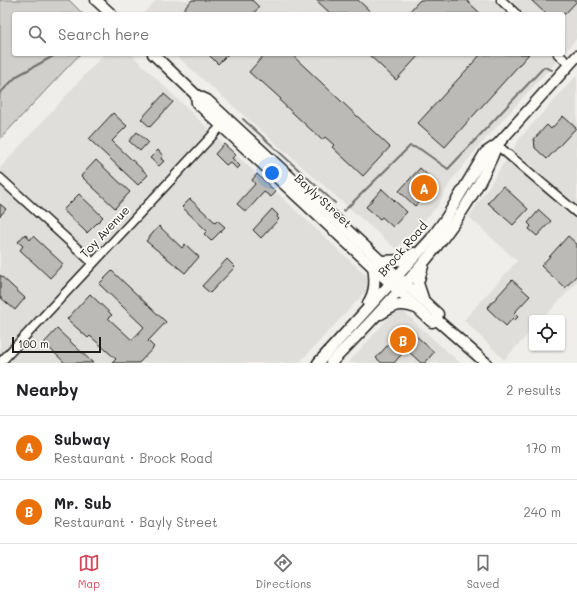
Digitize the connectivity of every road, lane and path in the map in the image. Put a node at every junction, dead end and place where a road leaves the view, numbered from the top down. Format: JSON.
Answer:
{"nodes":[{"id":1,"x":96,"y":0,"type":"edge"},
{"id":2,"x":502,"y":0,"type":"edge"},
{"id":3,"x":109,"y":12,"type":"edge"},
{"id":4,"x":514,"y":12,"type":"edge"},
{"id":5,"x":155,"y":56,"type":"edge"},
{"id":6,"x":560,"y":56,"type":"edge"},
{"id":7,"x":577,"y":56,"type":"edge"},
{"id":8,"x":569,"y":64,"type":"junction"},
{"id":9,"x":224,"y":122,"type":"junction"},
{"id":10,"x":497,"y":145,"type":"junction"},
{"id":11,"x":0,"y":178,"type":"edge"},
{"id":12,"x":577,"y":213,"type":"edge"},
{"id":13,"x":431,"y":239,"type":"junction"},
{"id":14,"x":425,"y":260,"type":"junction"},
{"id":15,"x":93,"y":262,"type":"junction"},
{"id":16,"x":378,"y":263,"type":"junction"},
{"id":17,"x":398,"y":283,"type":"junction"},
{"id":18,"x":423,"y":300,"type":"junction"},
{"id":19,"x":420,"y":311,"type":"junction"},
{"id":20,"x":361,"y":316,"type":"junction"},
{"id":21,"x":438,"y":320,"type":"junction"},
{"id":22,"x":367,"y":325,"type":"junction"},
{"id":23,"x":0,"y":363,"type":"edge"},
{"id":24,"x":318,"y":363,"type":"edge"},
{"id":25,"x":331,"y":363,"type":"edge"},
{"id":26,"x":486,"y":363,"type":"edge"}],
"edges":[{"from":1,"to":3,"type":"main road"},
{"from":2,"to":4,"type":"street"},
{"from":5,"to":9,"type":"main road","name":"Bayly Street"},
{"from":6,"to":8,"type":"street"},
{"from":7,"to":8,"type":"main road","name":"Brock Road"},
{"from":8,"to":10,"type":"main road","name":"Brock Road"},
{"from":9,"to":15,"type":"street","name":"Toy Avenue"},
{"from":9,"to":16,"type":"main road","name":"Bayly Street"},
{"from":10,"to":12,"type":"street"},
{"from":10,"to":13,"type":"main road","name":"Brock Road"},
{"from":10,"to":14,"type":"main road","name":"Brock Road"},
{"from":11,"to":15,"type":"street"},
{"from":13,"to":16,"type":"main road"},
{"from":13,"to":17,"type":"main road","name":"Brock Road"},
{"from":14,"to":17,"type":"main road","name":"Brock Road"},
{"from":14,"to":18,"type":"main road"},
{"from":15,"to":23,"type":"street","name":"Toy Avenue"},
{"from":16,"to":17,"type":"main road","name":"Bayly Street"},
{"from":16,"to":20,"type":"main road"},
{"from":17,"to":18,"type":"main road","name":"Bayly Street"},
{"from":17,"to":19,"type":"main road","name":"Bayly Street"},
{"from":17,"to":20,"type":"main road","name":"Brock Road"},
{"from":17,"to":22,"type":"main road","name":"Brock Road"},
{"from":18,"to":21,"type":"main road","name":"Bayly Street"},
{"from":19,"to":21,"type":"main road","name":"Bayly Street"},
{"from":19,"to":22,"type":"main road"},
{"from":20,"to":24,"type":"main road","name":"Brock Road"},
{"from":21,"to":26,"type":"main road","name":"Bayly Street"},
{"from":22,"to":25,"type":"main road","name":"Brock Road"}]}
